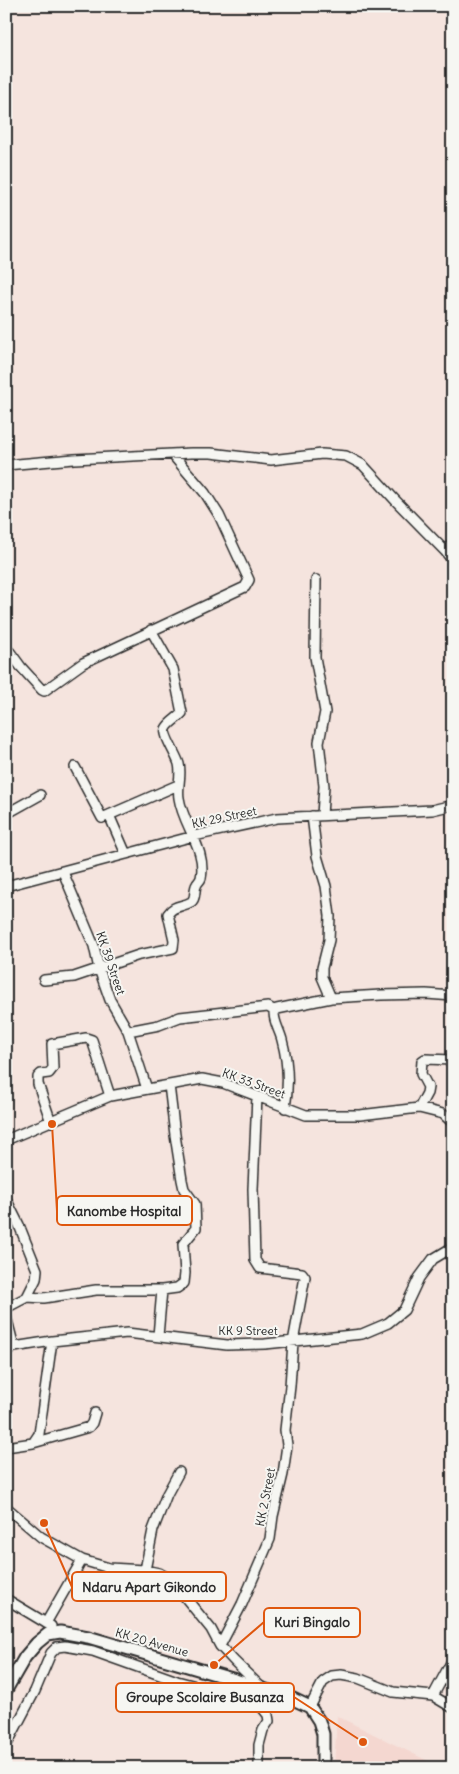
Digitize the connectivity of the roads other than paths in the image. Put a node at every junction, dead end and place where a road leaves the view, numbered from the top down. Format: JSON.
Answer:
{"nodes":[{"id":1,"x":172,"y":454,"type":"junction"},
{"id":2,"x":6,"y":465,"type":"edge"},
{"id":3,"x":453,"y":543,"type":"edge"},
{"id":4,"x":445,"y":550,"type":"junction"},
{"id":5,"x":453,"y":561,"type":"edge"},
{"id":6,"x":316,"y":580,"type":"dead end"},
{"id":7,"x":151,"y":630,"type":"junction"},
{"id":8,"x":6,"y":655,"type":"edge"},
{"id":9,"x":75,"y":767,"type":"dead end"},
{"id":10,"x":178,"y":785,"type":"junction"},
{"id":11,"x":40,"y":795,"type":"dead end"},
{"id":12,"x":453,"y":805,"type":"edge"},
{"id":13,"x":6,"y":814,"type":"edge"},
{"id":14,"x":109,"y":815,"type":"junction"},
{"id":15,"x":322,"y":815,"type":"junction"},
{"id":16,"x":312,"y":816,"type":"junction"},
{"id":17,"x":194,"y":836,"type":"junction"},
{"id":18,"x":126,"y":854,"type":"junction"},
{"id":19,"x":63,"y":872,"type":"junction"},
{"id":20,"x":6,"y":886,"type":"edge"},
{"id":21,"x":99,"y":969,"type":"junction"},
{"id":22,"x":44,"y":980,"type":"dead end"},
{"id":23,"x":453,"y":996,"type":"edge"},
{"id":24,"x":331,"y":998,"type":"junction"},
{"id":25,"x":275,"y":1011,"type":"junction"},
{"id":26,"x":128,"y":1030,"type":"junction"},
{"id":27,"x":453,"y":1060,"type":"edge"},
{"id":28,"x":169,"y":1085,"type":"junction"},
{"id":29,"x":147,"y":1089,"type":"junction"},
{"id":30,"x":110,"y":1096,"type":"junction"},
{"id":31,"x":257,"y":1096,"type":"junction"},
{"id":32,"x":285,"y":1108,"type":"junction"},
{"id":33,"x":419,"y":1108,"type":"junction"},
{"id":34,"x":51,"y":1122,"type":"junction"},
{"id":35,"x":453,"y":1123,"type":"edge"},
{"id":36,"x":6,"y":1140,"type":"edge"},
{"id":37,"x":6,"y":1198,"type":"edge"},
{"id":38,"x":453,"y":1247,"type":"edge"},
{"id":39,"x":162,"y":1290,"type":"junction"},
{"id":40,"x":27,"y":1297,"type":"junction"},
{"id":41,"x":6,"y":1308,"type":"edge"},
{"id":42,"x":6,"y":1316,"type":"edge"},
{"id":43,"x":158,"y":1336,"type":"junction"},
{"id":44,"x":52,"y":1341,"type":"junction"},
{"id":45,"x":293,"y":1342,"type":"junction"},
{"id":46,"x":10,"y":1349,"type":"edge"},
{"id":47,"x":95,"y":1414,"type":"dead end"},
{"id":48,"x":33,"y":1443,"type":"junction"},
{"id":49,"x":6,"y":1447,"type":"edge"},
{"id":50,"x":179,"y":1472,"type":"dead end"},
{"id":51,"x":6,"y":1507,"type":"edge"},
{"id":52,"x":82,"y":1560,"type":"junction"},
{"id":53,"x":145,"y":1570,"type":"junction"},
{"id":54,"x":6,"y":1599,"type":"edge"},
{"id":55,"x":46,"y":1624,"type":"junction"},
{"id":56,"x":60,"y":1632,"type":"junction"},
{"id":57,"x":220,"y":1646,"type":"junction"},
{"id":58,"x":453,"y":1659,"type":"edge"},
{"id":59,"x":7,"y":1688,"type":"edge"},
{"id":60,"x":264,"y":1690,"type":"junction"},
{"id":61,"x":433,"y":1696,"type":"junction"},
{"id":62,"x":310,"y":1707,"type":"junction"},
{"id":63,"x":453,"y":1708,"type":"edge"},
{"id":64,"x":6,"y":1746,"type":"edge"},
{"id":65,"x":258,"y":1768,"type":"edge"},
{"id":66,"x":323,"y":1768,"type":"edge"}],
"edges":[{"from":1,"to":2,"type":"street"},
{"from":1,"to":4,"type":"street"},
{"from":1,"to":7,"type":"street"},
{"from":3,"to":4,"type":"street"},
{"from":4,"to":5,"type":"street"},
{"from":6,"to":15,"type":"street"},
{"from":7,"to":8,"type":"street"},
{"from":7,"to":10,"type":"street"},
{"from":9,"to":14,"type":"street"},
{"from":10,"to":14,"type":"street"},
{"from":10,"to":17,"type":"street"},
{"from":11,"to":13,"type":"street"},
{"from":12,"to":15,"type":"street","name":"KK 29 Street"},
{"from":14,"to":18,"type":"street"},
{"from":15,"to":16,"type":"street","name":"KK 29 Street"},
{"from":16,"to":17,"type":"street","name":"KK 29 Street"},
{"from":16,"to":24,"type":"street"},
{"from":17,"to":18,"type":"street","name":"KK 29 Street"},
{"from":17,"to":21,"type":"street"},
{"from":18,"to":19,"type":"street","name":"KK 29 Street"},
{"from":19,"to":20,"type":"street","name":"KK 29 Street"},
{"from":19,"to":21,"type":"street","name":"KK 39 Street"},
{"from":21,"to":22,"type":"street"},
{"from":21,"to":26,"type":"street","name":"KK 39 Street"},
{"from":23,"to":24,"type":"street"},
{"from":24,"to":25,"type":"street"},
{"from":25,"to":26,"type":"street"},
{"from":25,"to":32,"type":"street"},
{"from":26,"to":29,"type":"street","name":"KK 39 Street"},
{"from":27,"to":33,"type":"street"},
{"from":28,"to":29,"type":"street","name":"KK 33 Street"},
{"from":28,"to":31,"type":"street","name":"KK 33 Street"},
{"from":28,"to":39,"type":"street"},
{"from":29,"to":30,"type":"street","name":"KK 33 Street"},
{"from":30,"to":34,"type":"street","name":"KK 33 Street"},
{"from":30,"to":34,"type":"street"},
{"from":31,"to":32,"type":"street","name":"KK 33 Street"},
{"from":31,"to":45,"type":"street","name":"KK 2 Street"},
{"from":32,"to":33,"type":"street","name":"KK 33 Street"},
{"from":33,"to":35,"type":"street","name":"KK 33 Street"},
{"from":34,"to":36,"type":"street","name":"KK 33 Street"},
{"from":37,"to":40,"type":"street"},
{"from":38,"to":45,"type":"street","name":"KK 9 Street"},
{"from":39,"to":40,"type":"street"},
{"from":39,"to":43,"type":"street"},
{"from":40,"to":41,"type":"street"},
{"from":42,"to":46,"type":"street"},
{"from":43,"to":44,"type":"street","name":"KK 9 Street"},
{"from":43,"to":45,"type":"street","name":"KK 9 Street"},
{"from":44,"to":46,"type":"street","name":"KK 9 Street"},
{"from":44,"to":48,"type":"street"},
{"from":45,"to":57,"type":"street","name":"KK 2 Street"},
{"from":47,"to":48,"type":"street"},
{"from":48,"to":49,"type":"street"},
{"from":50,"to":53,"type":"street"},
{"from":51,"to":52,"type":"street"},
{"from":52,"to":53,"type":"street"},
{"from":52,"to":55,"type":"street"},
{"from":53,"to":57,"type":"street"},
{"from":54,"to":55,"type":"street"},
{"from":55,"to":56,"type":"street"},
{"from":56,"to":59,"type":"main road"},
{"from":56,"to":60,"type":"main road","name":"KK 20 Avenue"},
{"from":57,"to":60,"type":"street"},
{"from":58,"to":61,"type":"street"},
{"from":60,"to":62,"type":"main road","name":"KK 20 Avenue"},
{"from":61,"to":62,"type":"street"},
{"from":61,"to":63,"type":"street"},
{"from":62,"to":66,"type":"main road"},
{"from":64,"to":65,"type":"street"}]}
